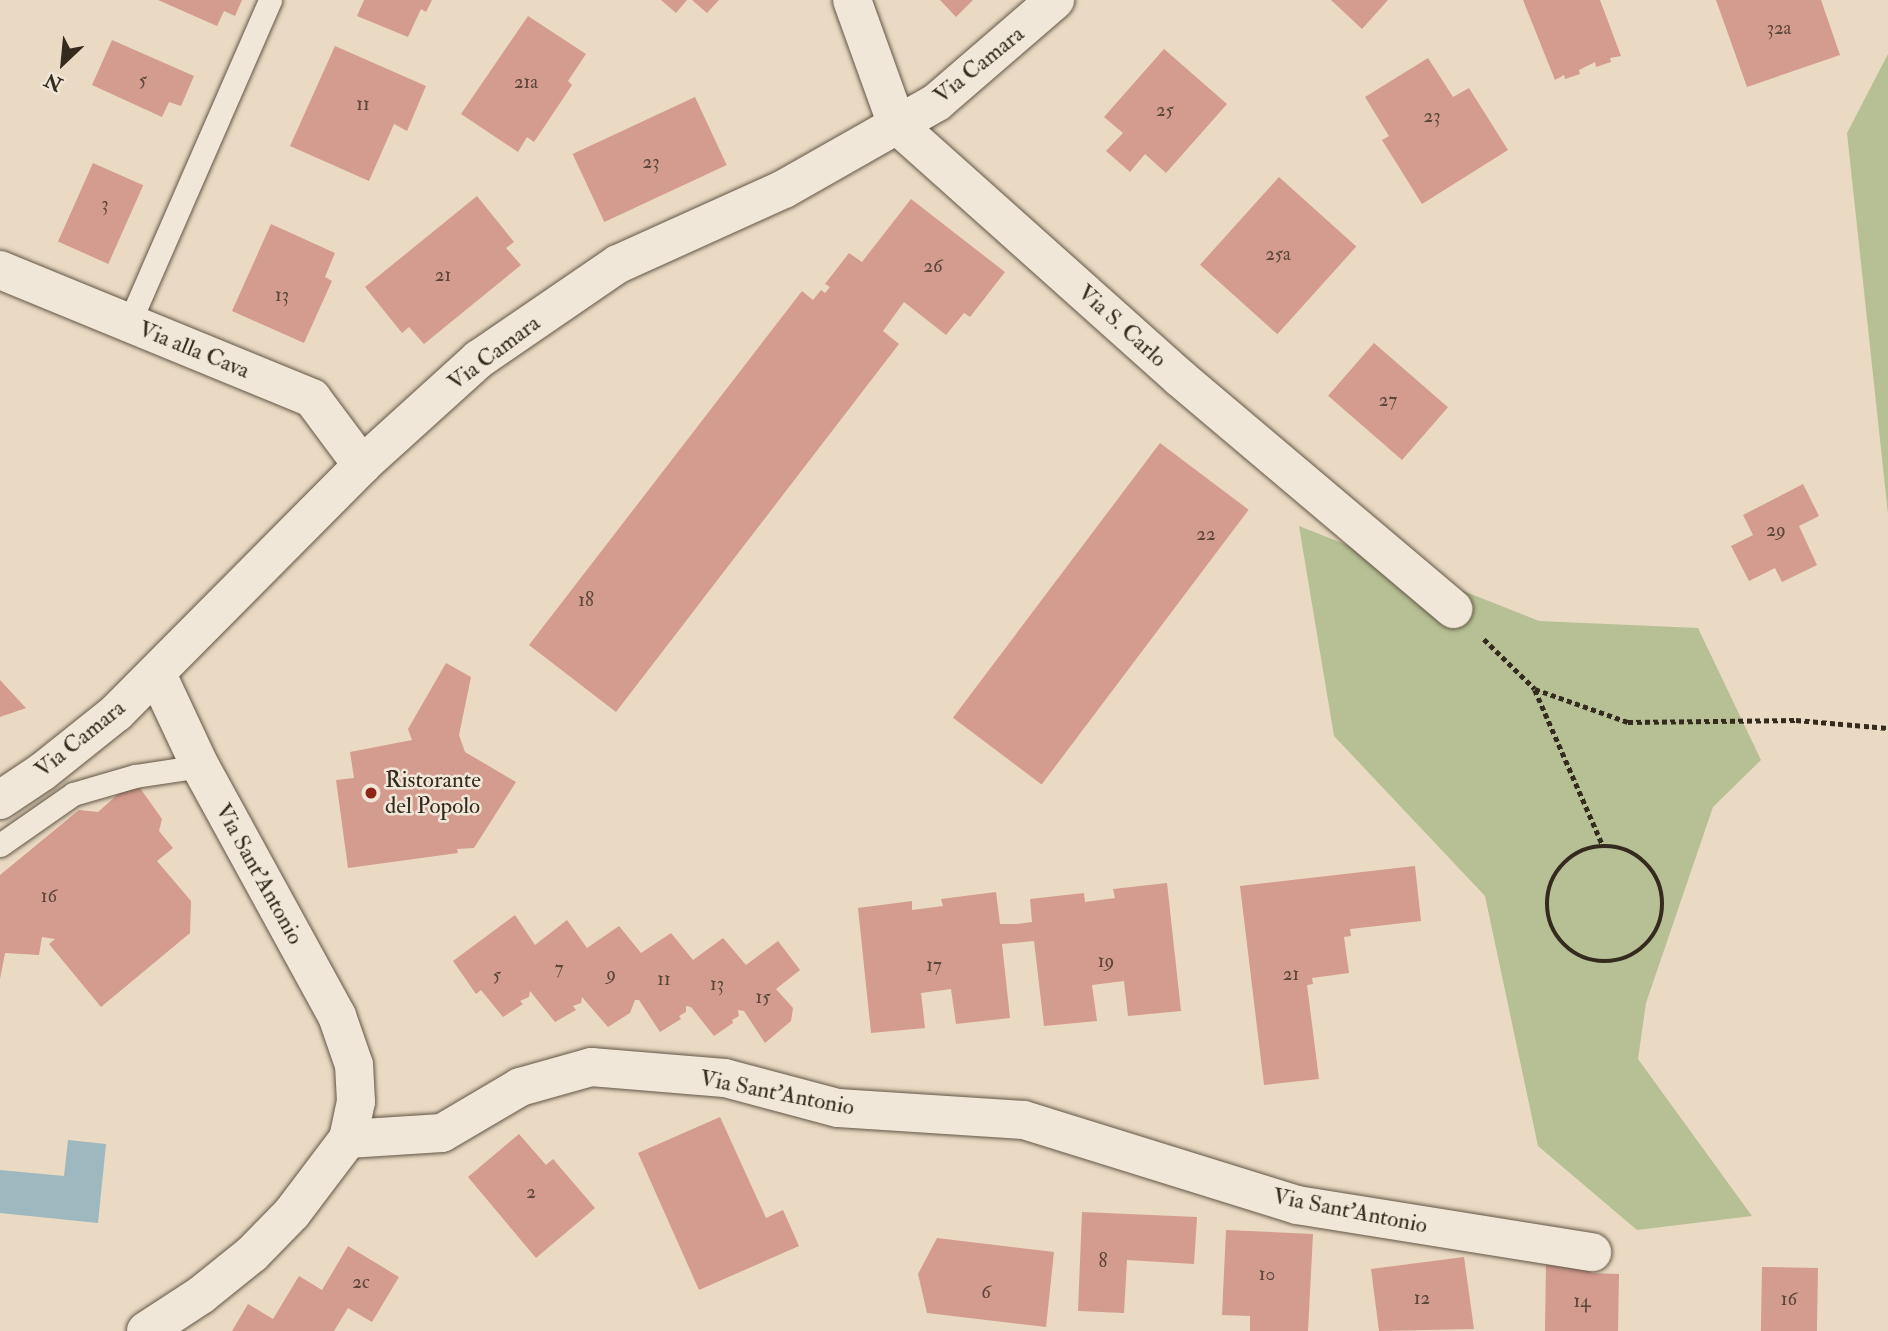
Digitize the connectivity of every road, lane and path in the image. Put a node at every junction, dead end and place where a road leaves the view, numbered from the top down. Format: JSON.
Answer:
{"nodes":[{"id":1,"x":270,"y":0,"type":"edge"},
{"id":2,"x":852,"y":0,"type":"edge"},
{"id":3,"x":1055,"y":0,"type":"edge"},
{"id":4,"x":897,"y":125,"type":"junction"},
{"id":5,"x":0,"y":270,"type":"edge"},
{"id":6,"x":129,"y":323,"type":"junction"},
{"id":7,"x":362,"y":465,"type":"junction"},
{"id":8,"x":1453,"y":609,"type":"joint"},
{"id":9,"x":157,"y":674,"type":"junction"},
{"id":10,"x":1535,"y":689,"type":"junction"},
{"id":11,"x":1888,"y":729,"type":"edge"},
{"id":12,"x":200,"y":766,"type":"junction"},
{"id":13,"x":0,"y":800,"type":"edge"},
{"id":14,"x":0,"y":845,"type":"edge"},
{"id":15,"x":1603,"y":846,"type":"junction"},
{"id":16,"x":348,"y":1139,"type":"junction"},
{"id":17,"x":1592,"y":1252,"type":"dead end"},
{"id":18,"x":146,"y":1331,"type":"edge"}],
"edges":[{"from":1,"to":6,"type":"lane"},
{"from":2,"to":4,"type":"street","name":"Via S. Carlo"},
{"from":3,"to":4,"type":"street","name":"Via Camara"},
{"from":4,"to":7,"type":"street","name":"Via Camara"},
{"from":4,"to":8,"type":"street","name":"Via S. Carlo"},
{"from":5,"to":6,"type":"street","name":"Via alla Cava"},
{"from":6,"to":7,"type":"street","name":"Via alla Cava"},
{"from":7,"to":9,"type":"street","name":"Via Camara"},
{"from":8,"to":10,"type":"path"},
{"from":9,"to":12,"type":"street","name":"Via Sant'Antonio"},
{"from":9,"to":13,"type":"street","name":"Via Camara"},
{"from":10,"to":11,"type":"path"},
{"from":10,"to":15,"type":"path"},
{"from":12,"to":14,"type":"lane"},
{"from":12,"to":16,"type":"street","name":"Via Sant'Antonio"},
{"from":15,"to":15,"type":"path"},
{"from":16,"to":17,"type":"street","name":"Via Sant'Antonio"},
{"from":16,"to":18,"type":"street"}]}
